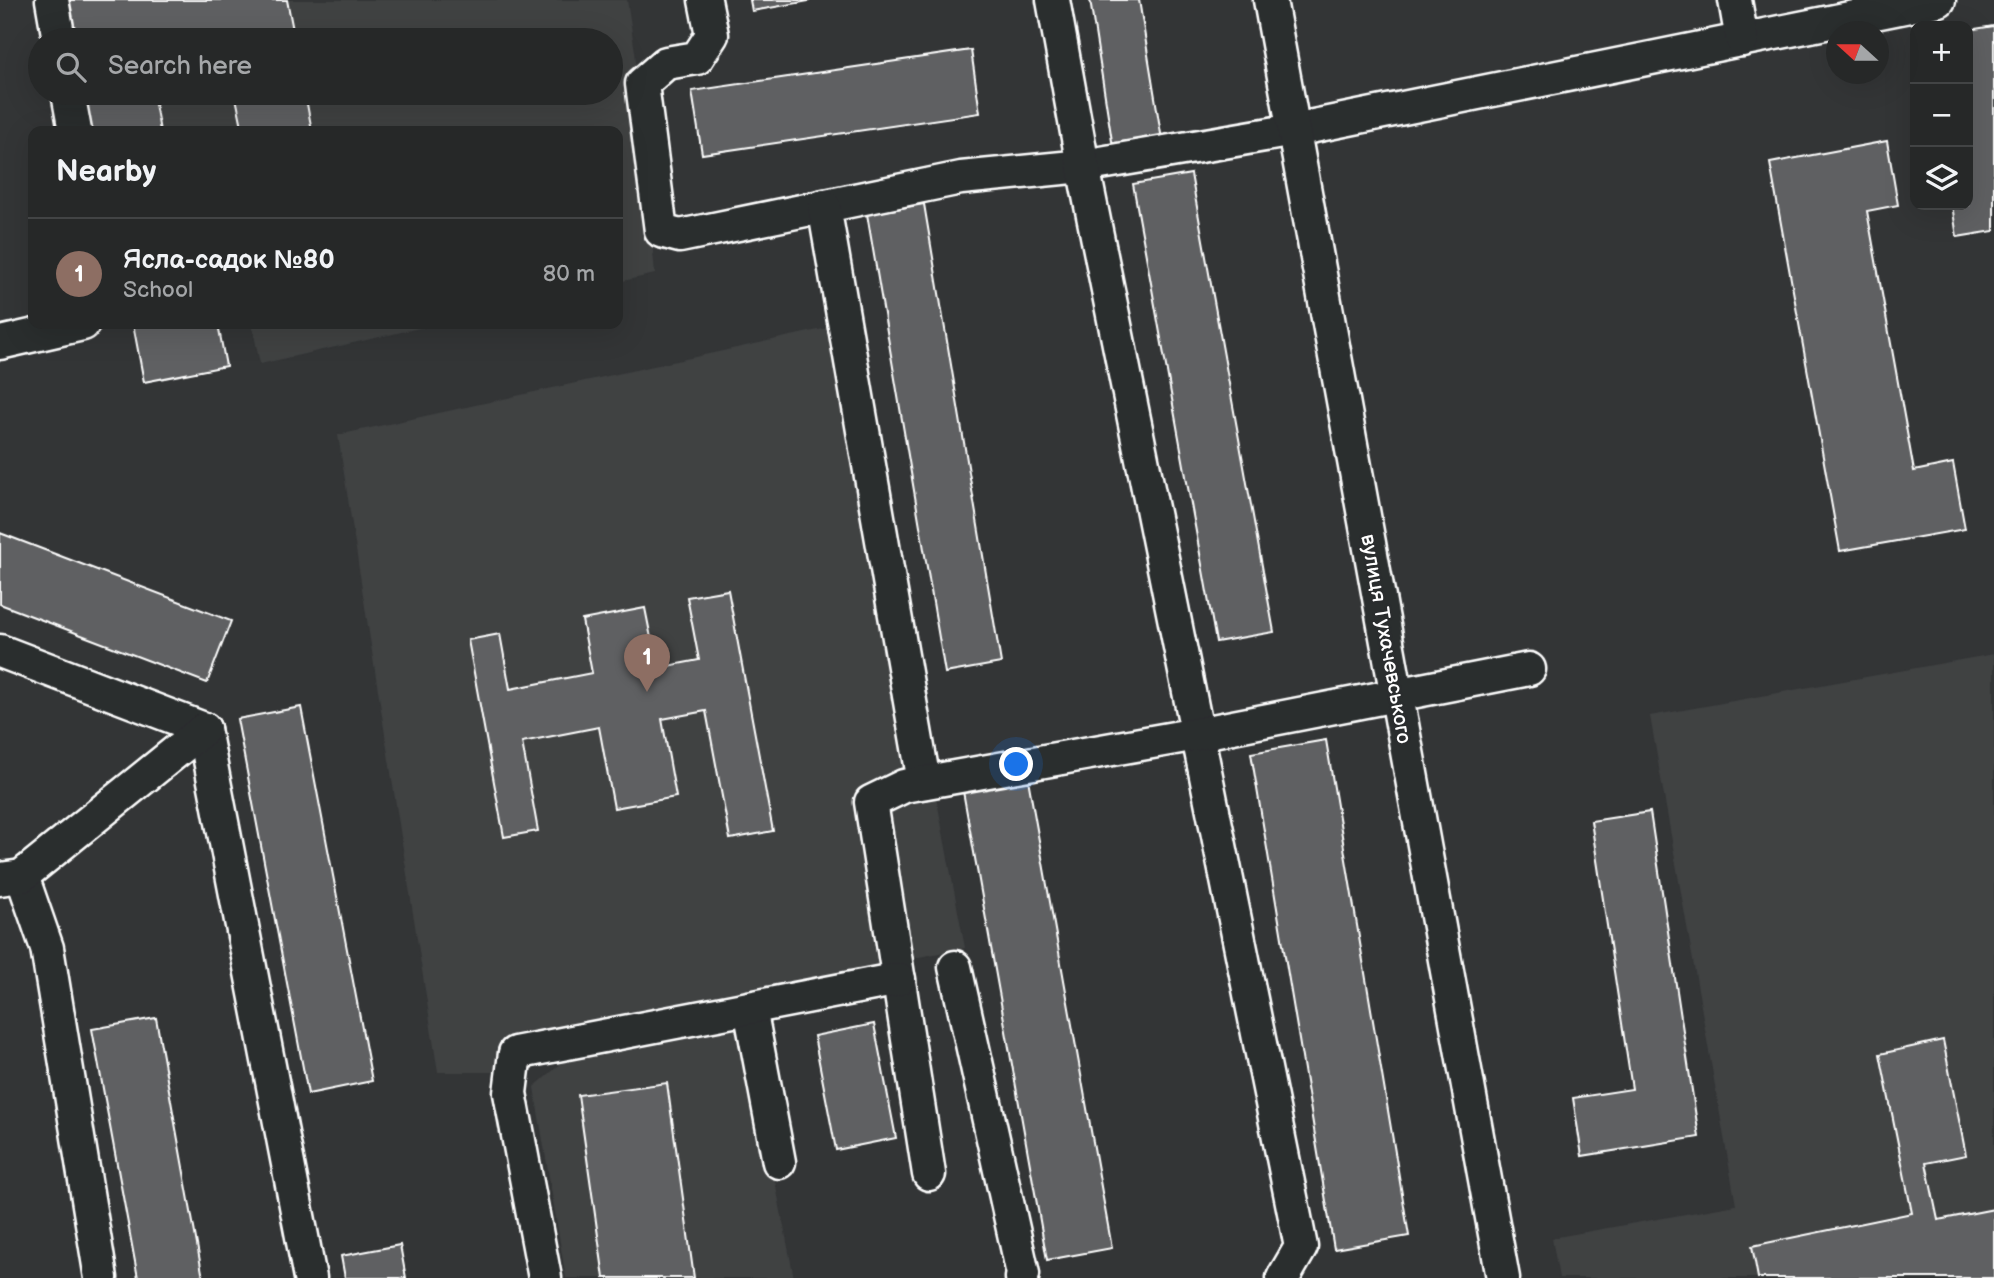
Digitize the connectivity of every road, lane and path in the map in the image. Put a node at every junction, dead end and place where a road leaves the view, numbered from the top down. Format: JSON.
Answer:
{"nodes":[{"id":1,"x":52,"y":0,"type":"edge"},
{"id":2,"x":705,"y":0,"type":"edge"},
{"id":3,"x":1053,"y":0,"type":"edge"},
{"id":4,"x":1270,"y":0,"type":"edge"},
{"id":5,"x":1735,"y":0,"type":"edge"},
{"id":6,"x":1939,"y":0,"type":"edge"},
{"id":7,"x":57,"y":28,"type":"edge"},
{"id":8,"x":1742,"y":40,"type":"junction"},
{"id":9,"x":70,"y":105,"type":"edge"},
{"id":10,"x":74,"y":126,"type":"edge"},
{"id":11,"x":1294,"y":130,"type":"junction"},
{"id":12,"x":1083,"y":166,"type":"junction"},
{"id":13,"x":824,"y":206,"type":"junction"},
{"id":14,"x":61,"y":329,"type":"edge"},
{"id":15,"x":0,"y":343,"type":"edge"},
{"id":16,"x":0,"y":651,"type":"edge"},
{"id":17,"x":1529,"y":670,"type":"dead end"},
{"id":18,"x":1396,"y":696,"type":"junction"},
{"id":19,"x":204,"y":729,"type":"junction"},
{"id":20,"x":1197,"y":734,"type":"junction"},
{"id":21,"x":924,"y":782,"type":"junction"},
{"id":22,"x":11,"y":878,"type":"edge"},
{"id":23,"x":955,"y":967,"type":"dead end"},
{"id":24,"x":899,"y":979,"type":"junction"},
{"id":25,"x":750,"y":1007,"type":"junction"},
{"id":26,"x":779,"y":1162,"type":"dead end"},
{"id":27,"x":929,"y":1174,"type":"dead end"},
{"id":28,"x":101,"y":1278,"type":"edge"},
{"id":29,"x":310,"y":1278,"type":"edge"},
{"id":30,"x":545,"y":1278,"type":"edge"},
{"id":31,"x":1022,"y":1278,"type":"edge"},
{"id":32,"x":1283,"y":1278,"type":"edge"},
{"id":33,"x":1503,"y":1278,"type":"edge"}],
"edges":[{"from":1,"to":7,"type":"street"},
{"from":2,"to":13,"type":"street"},
{"from":3,"to":12,"type":"street"},
{"from":4,"to":11,"type":"street","name":"вулиця Тухачевського"},
{"from":5,"to":8,"type":"street"},
{"from":6,"to":8,"type":"street"},
{"from":8,"to":11,"type":"street"},
{"from":9,"to":10,"type":"street"},
{"from":11,"to":12,"type":"street"},
{"from":11,"to":18,"type":"street","name":"вулиця Тухачевського"},
{"from":12,"to":13,"type":"street"},
{"from":12,"to":20,"type":"street"},
{"from":13,"to":21,"type":"street"},
{"from":14,"to":15,"type":"street"},
{"from":16,"to":19,"type":"street"},
{"from":17,"to":18,"type":"street"},
{"from":18,"to":20,"type":"street"},
{"from":18,"to":33,"type":"street","name":"вулиця Тухачевського"},
{"from":19,"to":22,"type":"street"},
{"from":19,"to":29,"type":"street"},
{"from":20,"to":21,"type":"street"},
{"from":20,"to":32,"type":"street"},
{"from":21,"to":24,"type":"street"},
{"from":22,"to":28,"type":"street"},
{"from":23,"to":31,"type":"street"},
{"from":24,"to":25,"type":"street"},
{"from":24,"to":27,"type":"street"},
{"from":25,"to":26,"type":"street"},
{"from":25,"to":30,"type":"street"}]}
